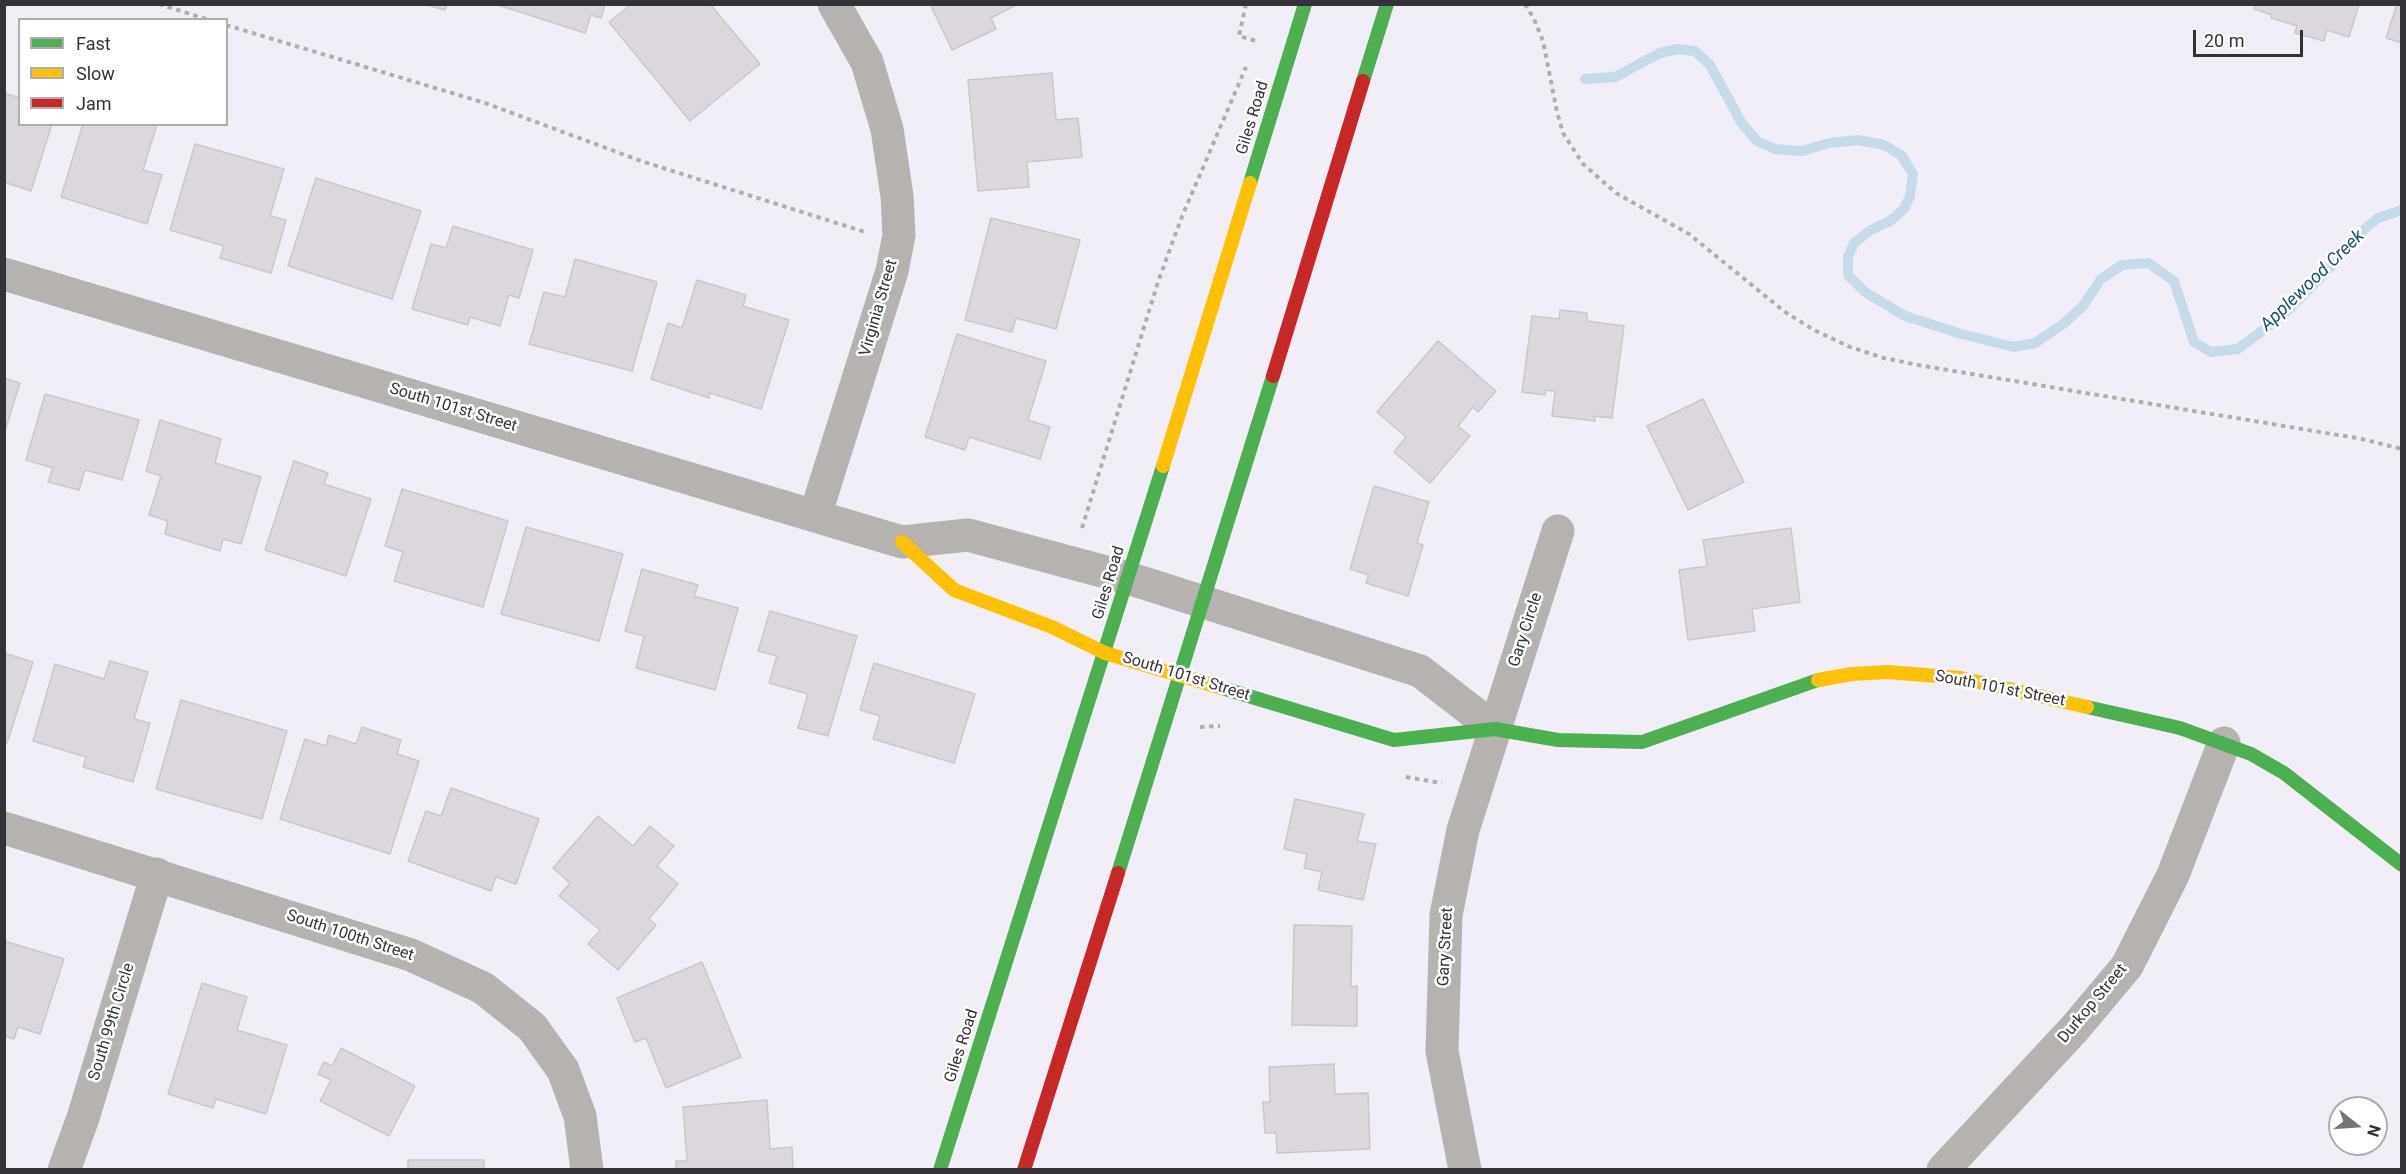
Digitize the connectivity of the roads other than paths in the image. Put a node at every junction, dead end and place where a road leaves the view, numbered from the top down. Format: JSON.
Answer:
{"nodes":[{"id":1,"x":834,"y":4,"type":"edge"},
{"id":2,"x":1305,"y":4,"type":"edge"},
{"id":3,"x":1388,"y":4,"type":"edge"},
{"id":4,"x":4,"y":274,"type":"edge"},
{"id":5,"x":815,"y":516,"type":"junction"},
{"id":6,"x":1558,"y":531,"type":"dead end"},
{"id":7,"x":902,"y":542,"type":"junction"},
{"id":8,"x":1128,"y":578,"type":"junction"},
{"id":9,"x":1203,"y":602,"type":"junction"},
{"id":10,"x":1105,"y":653,"type":"junction"},
{"id":11,"x":1180,"y":677,"type":"junction"},
{"id":12,"x":1495,"y":729,"type":"junction"},
{"id":13,"x":2224,"y":743,"type":"junction"},
{"id":14,"x":4,"y":828,"type":"edge"},
{"id":15,"x":2402,"y":865,"type":"edge"},
{"id":16,"x":157,"y":874,"type":"junction"},
{"id":17,"x":64,"y":1170,"type":"edge"},
{"id":18,"x":586,"y":1170,"type":"edge"},
{"id":19,"x":940,"y":1170,"type":"edge"},
{"id":20,"x":1024,"y":1170,"type":"edge"},
{"id":21,"x":1466,"y":1170,"type":"edge"},
{"id":22,"x":1943,"y":1170,"type":"edge"}],
"edges":[{"from":1,"to":5,"type":"street","name":"Virginia Street"},
{"from":2,"to":8,"type":"main road","name":"Giles Road"},
{"from":3,"to":9,"type":"main road"},
{"from":4,"to":5,"type":"street","name":"South 101st Street"},
{"from":5,"to":7,"type":"street","name":"South 101st Street"},
{"from":6,"to":12,"type":"street","name":"Gary Circle"},
{"from":7,"to":8,"type":"street","name":"South 101st Street"},
{"from":7,"to":10,"type":"main road","name":"South 101st Street"},
{"from":8,"to":9,"type":"street","name":"South 101st Street"},
{"from":8,"to":10,"type":"main road","name":"Giles Road"},
{"from":9,"to":11,"type":"main road"},
{"from":9,"to":12,"type":"street","name":"South 101st Street"},
{"from":10,"to":11,"type":"main road","name":"South 101st Street"},
{"from":10,"to":19,"type":"main road","name":"Giles Road"},
{"from":11,"to":12,"type":"main road","name":"South 101st Street"},
{"from":11,"to":20,"type":"main road"},
{"from":12,"to":13,"type":"main road","name":"South 101st Street"},
{"from":12,"to":21,"type":"street","name":"Gary Street"},
{"from":13,"to":15,"type":"main road","name":"South 101st Street"},
{"from":13,"to":22,"type":"street","name":"Durkop Street"},
{"from":14,"to":16,"type":"street","name":"South 100th Street"},
{"from":16,"to":17,"type":"street","name":"South 99th Circle"},
{"from":16,"to":18,"type":"street","name":"South 100th Street"}]}
